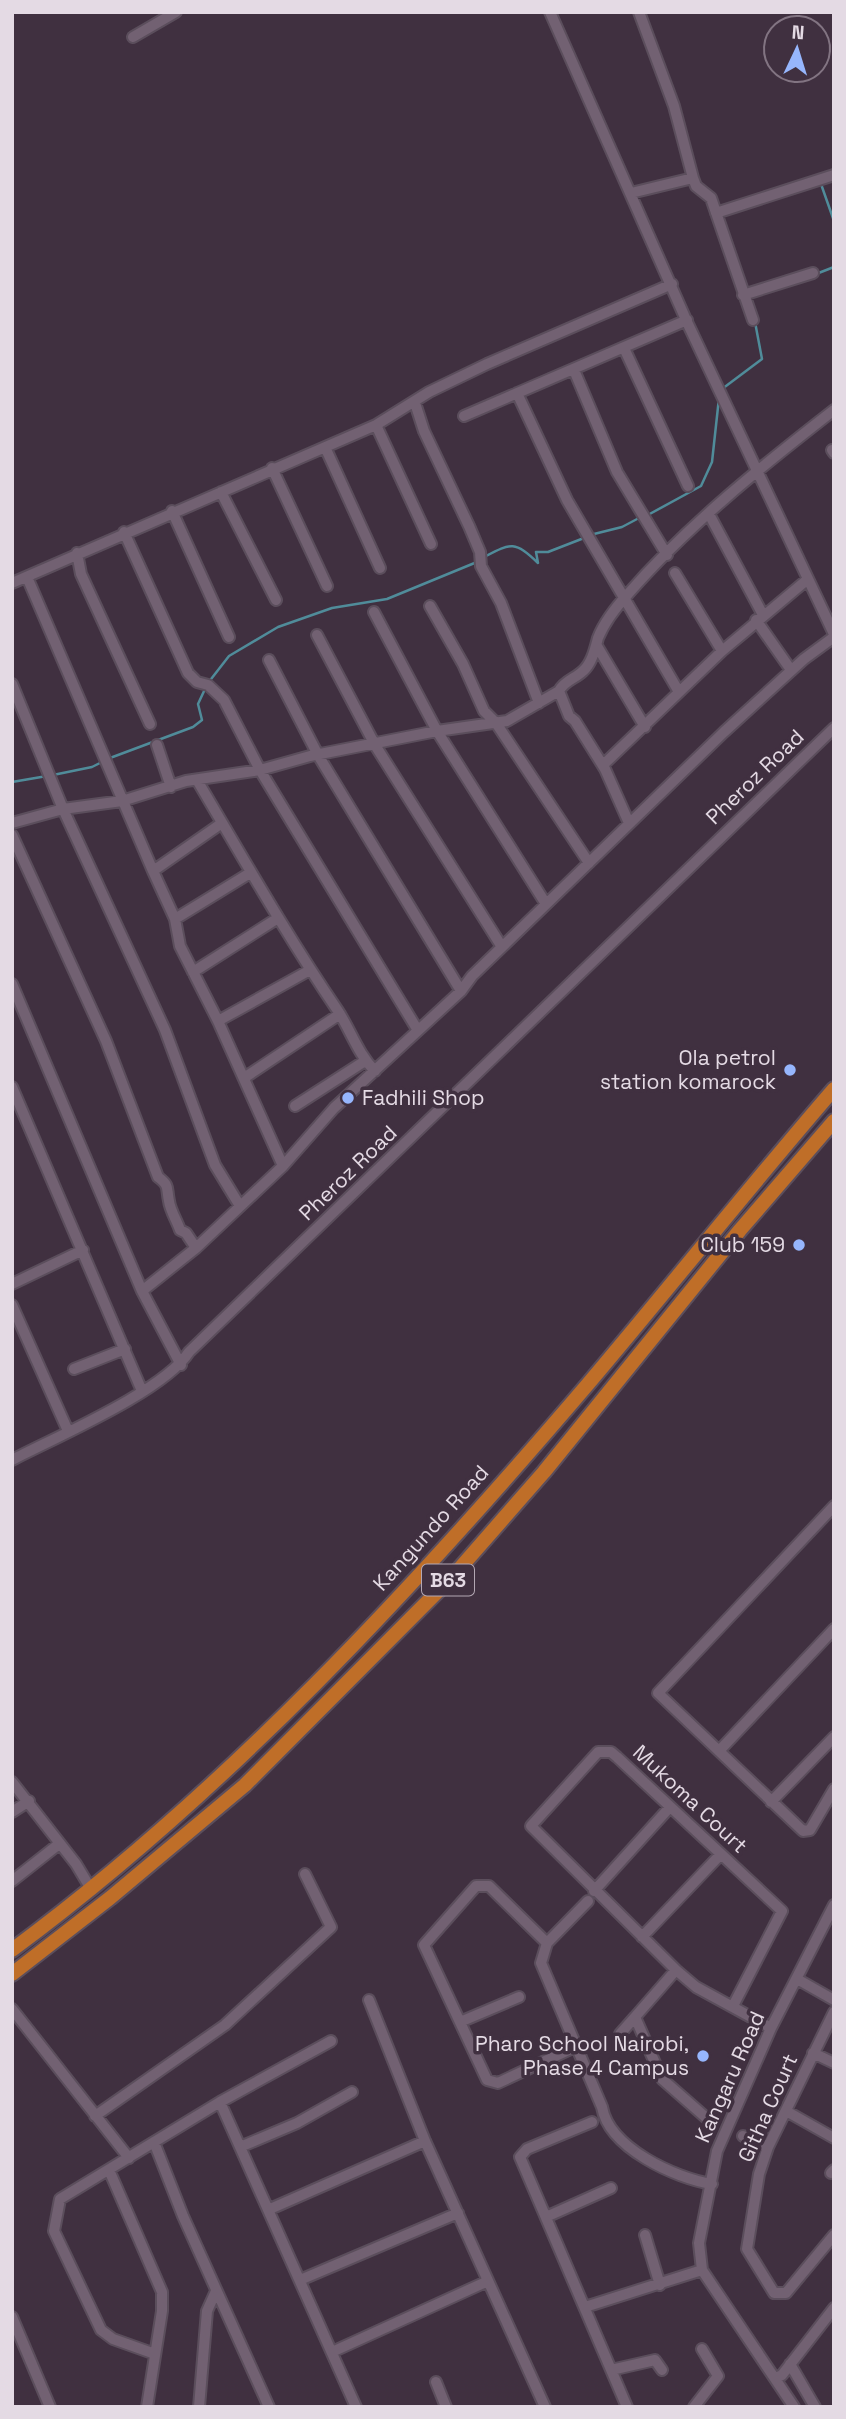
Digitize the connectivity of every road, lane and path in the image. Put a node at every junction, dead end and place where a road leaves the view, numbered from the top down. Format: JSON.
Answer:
{"nodes":[{"id":1,"x":176,"y":12,"type":"edge"},
{"id":2,"x":550,"y":12,"type":"edge"},
{"id":3,"x":639,"y":12,"type":"edge"},
{"id":4,"x":133,"y":37,"type":"dead end"},
{"id":5,"x":834,"y":175,"type":"edge"},
{"id":6,"x":693,"y":178,"type":"junction"},
{"id":7,"x":631,"y":193,"type":"junction"},
{"id":8,"x":716,"y":213,"type":"junction"},
{"id":9,"x":813,"y":273,"type":"dead end"},
{"id":10,"x":672,"y":284,"type":"junction"},
{"id":11,"x":743,"y":295,"type":"junction"},
{"id":12,"x":687,"y":320,"type":"junction"},
{"id":13,"x":753,"y":320,"type":"dead end"},
{"id":14,"x":624,"y":348,"type":"junction"},
{"id":15,"x":574,"y":370,"type":"junction"},
{"id":16,"x":517,"y":393,"type":"junction"},
{"id":17,"x":415,"y":403,"type":"junction"},
{"id":18,"x":834,"y":410,"type":"edge"},
{"id":19,"x":464,"y":416,"type":"dead end"},
{"id":20,"x":376,"y":425,"type":"junction"},
{"id":21,"x":325,"y":447,"type":"junction"},
{"id":22,"x":272,"y":468,"type":"junction"},
{"id":23,"x":757,"y":469,"type":"junction"},
{"id":24,"x":688,"y":486,"type":"dead end"},
{"id":25,"x":220,"y":492,"type":"junction"},
{"id":26,"x":172,"y":511,"type":"junction"},
{"id":27,"x":709,"y":514,"type":"junction"},
{"id":28,"x":124,"y":532,"type":"junction"},
{"id":29,"x":431,"y":544,"type":"dead end"},
{"id":30,"x":77,"y":553,"type":"junction"},
{"id":31,"x":667,"y":555,"type":"junction"},
{"id":32,"x":380,"y":568,"type":"dead end"},
{"id":33,"x":676,"y":573,"type":"dead end"},
{"id":34,"x":27,"y":576,"type":"junction"},
{"id":35,"x":808,"y":579,"type":"junction"},
{"id":36,"x":12,"y":583,"type":"edge"},
{"id":37,"x":327,"y":586,"type":"dead end"},
{"id":38,"x":624,"y":598,"type":"junction"},
{"id":39,"x":276,"y":600,"type":"dead end"},
{"id":40,"x":430,"y":606,"type":"dead end"},
{"id":41,"x":374,"y":611,"type":"dead end"},
{"id":42,"x":759,"y":618,"type":"junction"},
{"id":43,"x":317,"y":635,"type":"dead end"},
{"id":44,"x":834,"y":636,"type":"edge"},
{"id":45,"x":229,"y":637,"type":"dead end"},
{"id":46,"x":597,"y":646,"type":"junction"},
{"id":47,"x":722,"y":651,"type":"junction"},
{"id":48,"x":269,"y":660,"type":"dead end"},
{"id":49,"x":791,"y":670,"type":"junction"},
{"id":50,"x":12,"y":684,"type":"edge"},
{"id":51,"x":559,"y":691,"type":"junction"},
{"id":52,"x":679,"y":692,"type":"junction"},
{"id":53,"x":539,"y":703,"type":"junction"},
{"id":54,"x":496,"y":723,"type":"junction"},
{"id":55,"x":150,"y":724,"type":"dead end"},
{"id":56,"x":645,"y":727,"type":"junction"},
{"id":57,"x":834,"y":728,"type":"edge"},
{"id":58,"x":437,"y":730,"type":"junction"},
{"id":59,"x":157,"y":745,"type":"dead end"},
{"id":60,"x":375,"y":745,"type":"junction"},
{"id":61,"x":318,"y":755,"type":"junction"},
{"id":62,"x":603,"y":765,"type":"junction"},
{"id":63,"x":260,"y":771,"type":"junction"},
{"id":64,"x":197,"y":780,"type":"junction"},
{"id":65,"x":171,"y":787,"type":"junction"},
{"id":66,"x":122,"y":801,"type":"junction"},
{"id":67,"x":63,"y":809,"type":"junction"},
{"id":68,"x":12,"y":823,"type":"edge"},
{"id":69,"x":222,"y":823,"type":"junction"},
{"id":70,"x":629,"y":823,"type":"junction"},
{"id":71,"x":12,"y":835,"type":"edge"},
{"id":72,"x":589,"y":863,"type":"junction"},
{"id":73,"x":153,"y":871,"type":"junction"},
{"id":74,"x":250,"y":873,"type":"junction"},
{"id":75,"x":546,"y":904,"type":"junction"},
{"id":76,"x":278,"y":918,"type":"junction"},
{"id":77,"x":174,"y":919,"type":"junction"},
{"id":78,"x":502,"y":947,"type":"junction"},
{"id":79,"x":310,"y":971,"type":"junction"},
{"id":80,"x":192,"y":972,"type":"junction"},
{"id":81,"x":12,"y":984,"type":"edge"},
{"id":82,"x":461,"y":990,"type":"junction"},
{"id":83,"x":340,"y":1014,"type":"junction"},
{"id":84,"x":218,"y":1021,"type":"junction"},
{"id":85,"x":416,"y":1029,"type":"junction"},
{"id":86,"x":365,"y":1061,"type":"junction"},
{"id":87,"x":375,"y":1071,"type":"junction"},
{"id":88,"x":244,"y":1078,"type":"junction"},
{"id":89,"x":12,"y":1087,"type":"edge"},
{"id":90,"x":834,"y":1089,"type":"edge"},
{"id":91,"x":295,"y":1106,"type":"dead end"},
{"id":92,"x":18,"y":1113,"type":"edge"},
{"id":93,"x":834,"y":1121,"type":"edge"},
{"id":94,"x":283,"y":1166,"type":"junction"},
{"id":95,"x":240,"y":1206,"type":"junction"},
{"id":96,"x":196,"y":1248,"type":"junction"},
{"id":97,"x":83,"y":1250,"type":"junction"},
{"id":98,"x":12,"y":1284,"type":"edge"},
{"id":99,"x":142,"y":1291,"type":"junction"},
{"id":100,"x":12,"y":1306,"type":"edge"},
{"id":101,"x":125,"y":1349,"type":"junction"},
{"id":102,"x":181,"y":1364,"type":"junction"},
{"id":103,"x":74,"y":1369,"type":"dead end"},
{"id":104,"x":142,"y":1391,"type":"junction"},
{"id":105,"x":68,"y":1431,"type":"junction"},
{"id":106,"x":12,"y":1460,"type":"edge"},
{"id":107,"x":834,"y":1506,"type":"edge"},
{"id":108,"x":834,"y":1629,"type":"edge"},
{"id":109,"x":834,"y":1737,"type":"edge"},
{"id":110,"x":719,"y":1751,"type":"junction"},
{"id":111,"x":12,"y":1782,"type":"edge"},
{"id":112,"x":834,"y":1789,"type":"edge"},
{"id":113,"x":29,"y":1801,"type":"junction"},
{"id":114,"x":771,"y":1802,"type":"junction"},
{"id":115,"x":670,"y":1807,"type":"junction"},
{"id":116,"x":12,"y":1812,"type":"edge"},
{"id":117,"x":59,"y":1844,"type":"junction"},
{"id":118,"x":720,"y":1855,"type":"junction"},
{"id":119,"x":305,"y":1874,"type":"dead end"},
{"id":120,"x":12,"y":1881,"type":"edge"},
{"id":121,"x":91,"y":1889,"type":"junction"},
{"id":122,"x":591,"y":1896,"type":"junction"},
{"id":123,"x":834,"y":1905,"type":"edge"},
{"id":124,"x":642,"y":1937,"type":"junction"},
{"id":125,"x":547,"y":1943,"type":"junction"},
{"id":126,"x":12,"y":1950,"type":"edge"},
{"id":127,"x":676,"y":1970,"type":"junction"},
{"id":128,"x":12,"y":1974,"type":"edge"},
{"id":129,"x":797,"y":1979,"type":"junction"},
{"id":130,"x":519,"y":1997,"type":"dead end"},
{"id":131,"x":369,"y":2000,"type":"dead end"},
{"id":132,"x":834,"y":2000,"type":"edge"},
{"id":133,"x":733,"y":2006,"type":"junction"},
{"id":134,"x":12,"y":2009,"type":"edge"},
{"id":135,"x":834,"y":2012,"type":"edge"},
{"id":136,"x":635,"y":2017,"type":"junction"},
{"id":137,"x":460,"y":2022,"type":"junction"},
{"id":138,"x":771,"y":2028,"type":"junction"},
{"id":139,"x":620,"y":2034,"type":"dead end"},
{"id":140,"x":331,"y":2041,"type":"dead end"},
{"id":141,"x":575,"y":2047,"type":"junction"},
{"id":142,"x":813,"y":2053,"type":"junction"},
{"id":143,"x":834,"y":2063,"type":"edge"},
{"id":144,"x":352,"y":2092,"type":"dead end"},
{"id":145,"x":220,"y":2102,"type":"junction"},
{"id":146,"x":786,"y":2111,"type":"junction"},
{"id":147,"x":95,"y":2116,"type":"junction"},
{"id":148,"x":592,"y":2122,"type":"dead end"},
{"id":149,"x":711,"y":2122,"type":"dead end"},
{"id":150,"x":743,"y":2136,"type":"dead end"},
{"id":151,"x":834,"y":2138,"type":"edge"},
{"id":152,"x":425,"y":2141,"type":"junction"},
{"id":153,"x":154,"y":2142,"type":"junction"},
{"id":154,"x":240,"y":2147,"type":"junction"},
{"id":155,"x":768,"y":2147,"type":"junction"},
{"id":156,"x":128,"y":2158,"type":"junction"},
{"id":157,"x":110,"y":2170,"type":"junction"},
{"id":158,"x":712,"y":2184,"type":"junction"},
{"id":159,"x":611,"y":2188,"type":"dead end"},
{"id":160,"x":270,"y":2210,"type":"junction"},
{"id":161,"x":458,"y":2213,"type":"junction"},
{"id":162,"x":546,"y":2217,"type":"junction"},
{"id":163,"x":645,"y":2235,"type":"dead end"},
{"id":164,"x":834,"y":2235,"type":"edge"},
{"id":165,"x":702,"y":2270,"type":"junction"},
{"id":166,"x":300,"y":2280,"type":"junction"},
{"id":167,"x":488,"y":2281,"type":"junction"},
{"id":168,"x":660,"y":2285,"type":"junction"},
{"id":169,"x":216,"y":2291,"type":"junction"},
{"id":170,"x":585,"y":2306,"type":"junction"},
{"id":171,"x":834,"y":2308,"type":"edge"},
{"id":172,"x":12,"y":2318,"type":"edge"},
{"id":173,"x":702,"y":2349,"type":"dead end"},
{"id":174,"x":332,"y":2351,"type":"junction"},
{"id":175,"x":155,"y":2354,"type":"junction"},
{"id":176,"x":790,"y":2364,"type":"junction"},
{"id":177,"x":611,"y":2370,"type":"junction"},
{"id":178,"x":662,"y":2370,"type":"dead end"},
{"id":179,"x":776,"y":2378,"type":"junction"},
{"id":180,"x":436,"y":2382,"type":"dead end"},
{"id":181,"x":50,"y":2407,"type":"edge"},
{"id":182,"x":147,"y":2407,"type":"edge"},
{"id":183,"x":199,"y":2407,"type":"edge"},
{"id":184,"x":269,"y":2407,"type":"edge"},
{"id":185,"x":356,"y":2407,"type":"edge"},
{"id":186,"x":446,"y":2407,"type":"edge"},
{"id":187,"x":545,"y":2407,"type":"edge"},
{"id":188,"x":627,"y":2407,"type":"edge"},
{"id":189,"x":694,"y":2407,"type":"edge"},
{"id":190,"x":794,"y":2407,"type":"edge"},
{"id":191,"x":816,"y":2407,"type":"edge"}],
"edges":[{"from":1,"to":4,"type":"street"},
{"from":2,"to":7,"type":"street"},
{"from":3,"to":6,"type":"street"},
{"from":5,"to":8,"type":"street"},
{"from":6,"to":7,"type":"street"},
{"from":6,"to":8,"type":"street"},
{"from":7,"to":10,"type":"street"},
{"from":8,"to":11,"type":"street"},
{"from":9,"to":11,"type":"street"},
{"from":10,"to":12,"type":"street"},
{"from":10,"to":17,"type":"street"},
{"from":11,"to":13,"type":"street"},
{"from":12,"to":14,"type":"street"},
{"from":12,"to":23,"type":"street"},
{"from":14,"to":15,"type":"street"},
{"from":14,"to":24,"type":"street"},
{"from":15,"to":16,"type":"street"},
{"from":15,"to":31,"type":"street"},
{"from":16,"to":19,"type":"street"},
{"from":16,"to":38,"type":"street"},
{"from":17,"to":20,"type":"street"},
{"from":17,"to":53,"type":"street"},
{"from":18,"to":23,"type":"street"},
{"from":20,"to":21,"type":"street"},
{"from":20,"to":29,"type":"street"},
{"from":21,"to":22,"type":"street"},
{"from":21,"to":32,"type":"street"},
{"from":22,"to":25,"type":"street"},
{"from":22,"to":37,"type":"street"},
{"from":23,"to":27,"type":"street"},
{"from":23,"to":35,"type":"street"},
{"from":25,"to":26,"type":"street"},
{"from":25,"to":39,"type":"street"},
{"from":26,"to":28,"type":"street"},
{"from":26,"to":45,"type":"street"},
{"from":27,"to":31,"type":"street"},
{"from":27,"to":42,"type":"street"},
{"from":28,"to":30,"type":"street"},
{"from":28,"to":63,"type":"street"},
{"from":30,"to":34,"type":"street"},
{"from":30,"to":55,"type":"street"},
{"from":31,"to":38,"type":"street"},
{"from":33,"to":47,"type":"street"},
{"from":34,"to":36,"type":"street"},
{"from":34,"to":66,"type":"street"},
{"from":35,"to":42,"type":"street"},
{"from":35,"to":44,"type":"street"},
{"from":38,"to":46,"type":"street"},
{"from":38,"to":52,"type":"street"},
{"from":40,"to":54,"type":"street"},
{"from":41,"to":58,"type":"street"},
{"from":42,"to":47,"type":"street"},
{"from":42,"to":49,"type":"street"},
{"from":43,"to":60,"type":"street"},
{"from":44,"to":49,"type":"street"},
{"from":46,"to":51,"type":"street"},
{"from":46,"to":56,"type":"street"},
{"from":47,"to":52,"type":"street"},
{"from":48,"to":61,"type":"street"},
{"from":49,"to":70,"type":"street"},
{"from":50,"to":67,"type":"street"},
{"from":51,"to":53,"type":"street"},
{"from":51,"to":62,"type":"street"},
{"from":52,"to":56,"type":"street"},
{"from":53,"to":54,"type":"street"},
{"from":54,"to":58,"type":"street"},
{"from":54,"to":72,"type":"street"},
{"from":56,"to":62,"type":"street"},
{"from":57,"to":102,"type":"street","name":"Pheroz Road"},
{"from":58,"to":60,"type":"street"},
{"from":58,"to":75,"type":"street"},
{"from":59,"to":65,"type":"street"},
{"from":60,"to":61,"type":"street"},
{"from":60,"to":78,"type":"street"},
{"from":61,"to":63,"type":"street"},
{"from":61,"to":82,"type":"street"},
{"from":62,"to":70,"type":"street"},
{"from":63,"to":64,"type":"street"},
{"from":63,"to":85,"type":"street"},
{"from":64,"to":65,"type":"street"},
{"from":64,"to":69,"type":"street"},
{"from":65,"to":66,"type":"street"},
{"from":66,"to":67,"type":"street"},
{"from":66,"to":73,"type":"street"},
{"from":67,"to":68,"type":"street"},
{"from":67,"to":95,"type":"street"},
{"from":69,"to":73,"type":"street"},
{"from":69,"to":74,"type":"street"},
{"from":70,"to":72,"type":"street"},
{"from":71,"to":96,"type":"street"},
{"from":72,"to":75,"type":"street"},
{"from":73,"to":77,"type":"street"},
{"from":74,"to":76,"type":"street"},
{"from":74,"to":77,"type":"street"},
{"from":75,"to":78,"type":"street"},
{"from":76,"to":79,"type":"street"},
{"from":76,"to":80,"type":"street"},
{"from":77,"to":80,"type":"street"},
{"from":78,"to":82,"type":"street"},
{"from":79,"to":83,"type":"street"},
{"from":79,"to":84,"type":"street"},
{"from":80,"to":84,"type":"street"},
{"from":81,"to":99,"type":"street"},
{"from":82,"to":85,"type":"street"},
{"from":83,"to":86,"type":"street"},
{"from":83,"to":88,"type":"street"},
{"from":84,"to":88,"type":"street"},
{"from":85,"to":87,"type":"street"},
{"from":86,"to":87,"type":"street"},
{"from":86,"to":91,"type":"street"},
{"from":87,"to":94,"type":"street"},
{"from":88,"to":94,"type":"street"},
{"from":89,"to":92,"type":"street"},
{"from":90,"to":121,"type":"highway","name":"Kangundo Road","number":"B63"},
{"from":92,"to":97,"type":"street"},
{"from":93,"to":128,"type":"highway","number":"B63"},
{"from":94,"to":95,"type":"street"},
{"from":95,"to":96,"type":"street"},
{"from":96,"to":99,"type":"street"},
{"from":97,"to":98,"type":"street"},
{"from":97,"to":101,"type":"street"},
{"from":99,"to":102,"type":"street"},
{"from":100,"to":105,"type":"street"},
{"from":101,"to":103,"type":"street"},
{"from":101,"to":104,"type":"street"},
{"from":102,"to":104,"type":"street","name":"Pheroz Road"},
{"from":104,"to":105,"type":"street","name":"Pheroz Road"},
{"from":105,"to":106,"type":"street","name":"Pheroz Road"},
{"from":107,"to":110,"type":"street"},
{"from":108,"to":110,"type":"street"},
{"from":109,"to":114,"type":"street"},
{"from":110,"to":114,"type":"street"},
{"from":111,"to":113,"type":"street"},
{"from":112,"to":114,"type":"street"},
{"from":113,"to":116,"type":"street"},
{"from":113,"to":117,"type":"street"},
{"from":115,"to":118,"type":"street","name":"Mukoma Court"},
{"from":115,"to":122,"type":"street"},
{"from":115,"to":122,"type":"street","name":"Mukoma Court"},
{"from":117,"to":120,"type":"street"},
{"from":117,"to":121,"type":"street"},
{"from":118,"to":124,"type":"street"},
{"from":118,"to":133,"type":"street","name":"Mukoma Court"},
{"from":119,"to":147,"type":"street"},
{"from":121,"to":126,"type":"highway","name":"Kangundo Road","number":"B63"},
{"from":122,"to":124,"type":"street"},
{"from":122,"to":125,"type":"street"},
{"from":123,"to":129,"type":"street","name":"Kangaru Road"},
{"from":124,"to":127,"type":"street"},
{"from":125,"to":137,"type":"street"},
{"from":125,"to":141,"type":"street"},
{"from":127,"to":133,"type":"street"},
{"from":127,"to":136,"type":"street"},
{"from":129,"to":132,"type":"street"},
{"from":129,"to":138,"type":"street","name":"Kangaru Road"},
{"from":130,"to":137,"type":"street"},
{"from":131,"to":152,"type":"street"},
{"from":133,"to":138,"type":"street"},
{"from":134,"to":147,"type":"street"},
{"from":135,"to":142,"type":"street","name":"Githa Court"},
{"from":136,"to":139,"type":"street"},
{"from":136,"to":149,"type":"street"},
{"from":137,"to":141,"type":"street"},
{"from":138,"to":158,"type":"street","name":"Kangaru Road"},
{"from":140,"to":145,"type":"street"},
{"from":141,"to":158,"type":"street"},
{"from":142,"to":143,"type":"street","name":"Githa Court"},
{"from":142,"to":146,"type":"street","name":"Githa Court"},
{"from":144,"to":154,"type":"street"},
{"from":145,"to":153,"type":"street"},
{"from":145,"to":154,"type":"street"},
{"from":146,"to":151,"type":"street"},
{"from":146,"to":155,"type":"street","name":"Githa Court"},
{"from":147,"to":156,"type":"street"},
{"from":148,"to":162,"type":"street"},
{"from":150,"to":155,"type":"street"},
{"from":152,"to":160,"type":"street"},
{"from":152,"to":161,"type":"street"},
{"from":153,"to":156,"type":"street"},
{"from":153,"to":169,"type":"street"},
{"from":154,"to":160,"type":"street"},
{"from":155,"to":164,"type":"street","name":"Githa Court"},
{"from":156,"to":157,"type":"street"},
{"from":157,"to":175,"type":"street"},
{"from":157,"to":175,"type":"street"},
{"from":158,"to":165,"type":"street","name":"Kangaru Road"},
{"from":159,"to":162,"type":"street"},
{"from":160,"to":166,"type":"street"},
{"from":161,"to":166,"type":"street"},
{"from":161,"to":167,"type":"street"},
{"from":162,"to":170,"type":"street"},
{"from":163,"to":168,"type":"street"},
{"from":165,"to":168,"type":"street"},
{"from":165,"to":179,"type":"street"},
{"from":166,"to":174,"type":"street"},
{"from":167,"to":174,"type":"street"},
{"from":167,"to":187,"type":"street"},
{"from":168,"to":170,"type":"street"},
{"from":169,"to":183,"type":"street"},
{"from":169,"to":184,"type":"street"},
{"from":170,"to":177,"type":"street"},
{"from":171,"to":176,"type":"street"},
{"from":172,"to":181,"type":"street"},
{"from":173,"to":189,"type":"street"},
{"from":174,"to":185,"type":"street"},
{"from":175,"to":182,"type":"street"},
{"from":176,"to":179,"type":"street"},
{"from":176,"to":191,"type":"street"},
{"from":177,"to":178,"type":"street"},
{"from":177,"to":188,"type":"street"},
{"from":179,"to":190,"type":"street"},
{"from":180,"to":186,"type":"street"}]}
